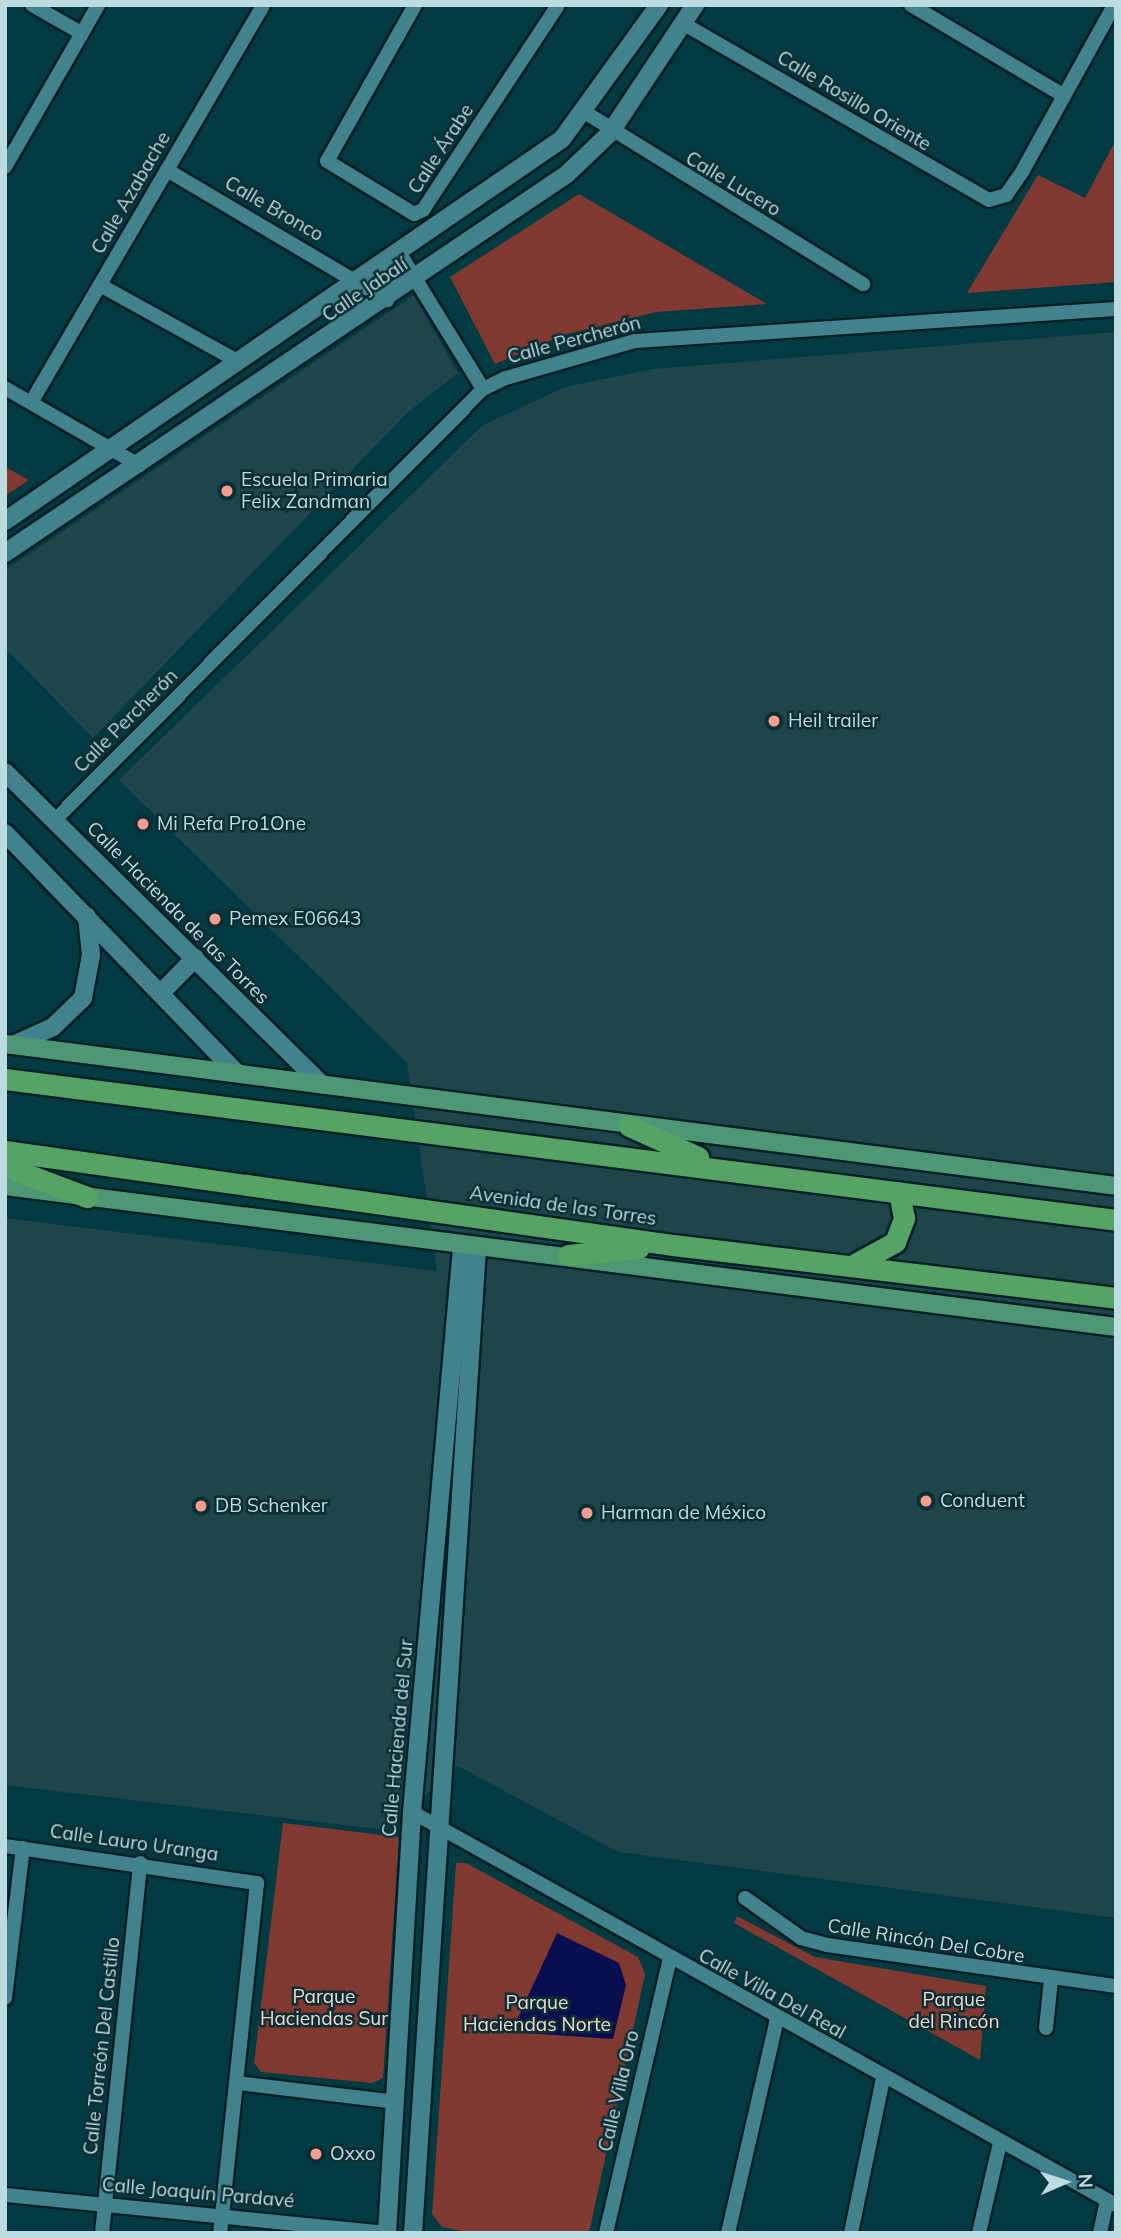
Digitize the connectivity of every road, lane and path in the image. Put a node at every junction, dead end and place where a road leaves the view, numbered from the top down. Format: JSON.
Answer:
{"nodes":[{"id":1,"x":32,"y":5,"type":"edge"},
{"id":2,"x":98,"y":5,"type":"edge"},
{"id":3,"x":263,"y":5,"type":"edge"},
{"id":4,"x":415,"y":5,"type":"edge"},
{"id":5,"x":558,"y":5,"type":"edge"},
{"id":6,"x":659,"y":5,"type":"edge"},
{"id":7,"x":695,"y":5,"type":"edge"},
{"id":8,"x":911,"y":5,"type":"edge"},
{"id":9,"x":1114,"y":5,"type":"edge"},
{"id":10,"x":684,"y":24,"type":"junction"},
{"id":11,"x":81,"y":33,"type":"junction"},
{"id":12,"x":1064,"y":96,"type":"junction"},
{"id":13,"x":586,"y":113,"type":"junction"},
{"id":14,"x":610,"y":133,"type":"junction"},
{"id":15,"x":5,"y":167,"type":"edge"},
{"id":16,"x":167,"y":170,"type":"junction"},
{"id":17,"x":400,"y":254,"type":"junction"},
{"id":18,"x":421,"y":278,"type":"junction"},
{"id":19,"x":361,"y":282,"type":"junction"},
{"id":20,"x":863,"y":284,"type":"dead end"},
{"id":21,"x":100,"y":285,"type":"junction"},
{"id":22,"x":387,"y":300,"type":"junction"},
{"id":23,"x":1116,"y":309,"type":"edge"},
{"id":24,"x":239,"y":362,"type":"junction"},
{"id":25,"x":5,"y":388,"type":"edge"},
{"id":26,"x":483,"y":389,"type":"junction"},
{"id":27,"x":32,"y":401,"type":"junction"},
{"id":28,"x":112,"y":447,"type":"junction"},
{"id":29,"x":139,"y":465,"type":"junction"},
{"id":30,"x":5,"y":521,"type":"edge"},
{"id":31,"x":5,"y":553,"type":"edge"},
{"id":32,"x":5,"y":772,"type":"edge"},
{"id":33,"x":54,"y":821,"type":"junction"},
{"id":34,"x":5,"y":833,"type":"edge"},
{"id":35,"x":87,"y":916,"type":"junction"},
{"id":36,"x":195,"y":958,"type":"junction"},
{"id":37,"x":160,"y":993,"type":"junction"},
{"id":38,"x":9,"y":1045,"type":"edge"},
{"id":39,"x":237,"y":1073,"type":"junction"},
{"id":40,"x":5,"y":1079,"type":"edge"},
{"id":41,"x":321,"y":1085,"type":"junction"},
{"id":42,"x":629,"y":1126,"type":"junction"},
{"id":43,"x":5,"y":1152,"type":"edge"},
{"id":44,"x":5,"y":1166,"type":"edge"},
{"id":45,"x":719,"y":1167,"type":"junction"},
{"id":46,"x":5,"y":1186,"type":"edge"},
{"id":47,"x":1116,"y":1186,"type":"edge"},
{"id":48,"x":899,"y":1192,"type":"junction"},
{"id":49,"x":88,"y":1197,"type":"junction"},
{"id":50,"x":1116,"y":1220,"type":"edge"},
{"id":51,"x":673,"y":1245,"type":"junction"},
{"id":52,"x":470,"y":1248,"type":"junction"},
{"id":53,"x":568,"y":1255,"type":"junction"},
{"id":54,"x":849,"y":1266,"type":"junction"},
{"id":55,"x":1116,"y":1298,"type":"edge"},
{"id":56,"x":1116,"y":1328,"type":"edge"},
{"id":57,"x":412,"y":1812,"type":"junction"},
{"id":58,"x":436,"y":1825,"type":"junction"},
{"id":59,"x":5,"y":1846,"type":"edge"},
{"id":60,"x":23,"y":1848,"type":"junction"},
{"id":61,"x":140,"y":1863,"type":"junction"},
{"id":62,"x":744,"y":1898,"type":"dead end"},
{"id":63,"x":670,"y":1959,"type":"junction"},
{"id":64,"x":1051,"y":1980,"type":"junction"},
{"id":65,"x":1116,"y":1986,"type":"edge"},
{"id":66,"x":5,"y":1998,"type":"edge"},
{"id":67,"x":777,"y":2019,"type":"junction"},
{"id":68,"x":1046,"y":2028,"type":"dead end"},
{"id":69,"x":883,"y":2079,"type":"junction"},
{"id":70,"x":237,"y":2083,"type":"junction"},
{"id":71,"x":396,"y":2102,"type":"junction"},
{"id":72,"x":1000,"y":2143,"type":"junction"},
{"id":73,"x":5,"y":2194,"type":"edge"},
{"id":74,"x":1112,"y":2203,"type":"edge"},
{"id":75,"x":106,"y":2204,"type":"junction"},
{"id":76,"x":222,"y":2213,"type":"junction"},
{"id":77,"x":342,"y":2230,"type":"edge"},
{"id":78,"x":102,"y":2233,"type":"edge"},
{"id":79,"x":220,"y":2233,"type":"edge"},
{"id":80,"x":387,"y":2233,"type":"edge"},
{"id":81,"x":412,"y":2233,"type":"edge"},
{"id":82,"x":606,"y":2233,"type":"edge"},
{"id":83,"x":728,"y":2233,"type":"edge"},
{"id":84,"x":851,"y":2233,"type":"edge"},
{"id":85,"x":979,"y":2233,"type":"edge"},
{"id":86,"x":1100,"y":2233,"type":"edge"}],
"edges":[{"from":1,"to":11,"type":"street"},
{"from":2,"to":11,"type":"street"},
{"from":3,"to":16,"type":"street","name":"Calle Azabache"},
{"from":4,"to":5,"type":"street","name":"Calle Árabe"},
{"from":6,"to":13,"type":"street","name":"Calle Jabalí"},
{"from":7,"to":10,"type":"street","name":"Calle Jabalí"},
{"from":8,"to":12,"type":"street"},
{"from":9,"to":12,"type":"street"},
{"from":10,"to":12,"type":"street","name":"Calle Rosillo Oriente"},
{"from":10,"to":14,"type":"street","name":"Calle Jabalí"},
{"from":11,"to":15,"type":"street"},
{"from":13,"to":14,"type":"street","name":"Calle Lucero"},
{"from":13,"to":17,"type":"street","name":"Calle Jabalí"},
{"from":14,"to":18,"type":"street","name":"Calle Jabalí"},
{"from":14,"to":20,"type":"street","name":"Calle Lucero"},
{"from":16,"to":19,"type":"street","name":"Calle Bronco"},
{"from":16,"to":21,"type":"street","name":"Calle Azabache"},
{"from":17,"to":18,"type":"street"},
{"from":17,"to":19,"type":"street","name":"Calle Jabalí"},
{"from":18,"to":22,"type":"street","name":"Calle Jabalí"},
{"from":18,"to":26,"type":"street"},
{"from":19,"to":22,"type":"street","name":"Calle Bronco"},
{"from":19,"to":24,"type":"street","name":"Calle Jabalí"},
{"from":21,"to":24,"type":"street"},
{"from":21,"to":27,"type":"street","name":"Calle Azabache"},
{"from":22,"to":29,"type":"street","name":"Calle Jabalí"},
{"from":23,"to":26,"type":"street","name":"Calle Percherón"},
{"from":24,"to":28,"type":"street","name":"Calle Jabalí"},
{"from":25,"to":27,"type":"street"},
{"from":26,"to":33,"type":"street","name":"Calle Percherón"},
{"from":27,"to":28,"type":"street"},
{"from":28,"to":29,"type":"street"},
{"from":28,"to":30,"type":"street","name":"Calle Jabalí"},
{"from":29,"to":31,"type":"street","name":"Calle Jabalí"},
{"from":32,"to":33,"type":"street","name":"Calle Hacienda de las Torres"},
{"from":33,"to":36,"type":"street","name":"Calle Hacienda de las Torres"},
{"from":34,"to":35,"type":"street"},
{"from":35,"to":37,"type":"street"},
{"from":35,"to":38,"type":"street"},
{"from":36,"to":37,"type":"street"},
{"from":36,"to":41,"type":"street","name":"Calle Hacienda de las Torres"},
{"from":37,"to":39,"type":"street"},
{"from":38,"to":39,"type":"main road"},
{"from":39,"to":41,"type":"main road"},
{"from":40,"to":45,"type":"highway"},
{"from":41,"to":42,"type":"main road"},
{"from":42,"to":45,"type":"highway"},
{"from":42,"to":47,"type":"main road"},
{"from":43,"to":51,"type":"highway","name":"Avenida de las Torres"},
{"from":44,"to":49,"type":"highway"},
{"from":45,"to":48,"type":"highway"},
{"from":46,"to":49,"type":"main road"},
{"from":48,"to":50,"type":"highway"},
{"from":48,"to":54,"type":"highway"},
{"from":49,"to":52,"type":"main road"},
{"from":51,"to":53,"type":"highway"},
{"from":51,"to":54,"type":"highway","name":"Avenida de las Torres"},
{"from":52,"to":53,"type":"main road"},
{"from":52,"to":57,"type":"street","name":"Calle Hacienda del Sur"},
{"from":52,"to":58,"type":"street"},
{"from":53,"to":56,"type":"main road"},
{"from":54,"to":55,"type":"highway","name":"Avenida de las Torres"},
{"from":57,"to":58,"type":"street","name":"Calle Villa Del Real"},
{"from":57,"to":71,"type":"street","name":"Calle Hacienda del Sur"},
{"from":58,"to":63,"type":"street","name":"Calle Villa Del Real"},
{"from":58,"to":81,"type":"street"},
{"from":59,"to":60,"type":"street","name":"Calle Lauro Uranga"},
{"from":60,"to":61,"type":"street","name":"Calle Lauro Uranga"},
{"from":60,"to":66,"type":"street"},
{"from":61,"to":70,"type":"street","name":"Calle Lauro Uranga"},
{"from":61,"to":75,"type":"street","name":"Calle Torreón Del Castillo"},
{"from":62,"to":64,"type":"street","name":"Calle Rincón Del Cobre"},
{"from":63,"to":67,"type":"street","name":"Calle Villa Del Real"},
{"from":63,"to":82,"type":"street","name":"Calle Villa Oro"},
{"from":64,"to":65,"type":"street","name":"Calle Rincón Del Cobre"},
{"from":64,"to":68,"type":"street"},
{"from":67,"to":69,"type":"street","name":"Calle Villa Del Real"},
{"from":67,"to":83,"type":"street"},
{"from":69,"to":72,"type":"street","name":"Calle Villa Del Real"},
{"from":69,"to":84,"type":"street"},
{"from":70,"to":71,"type":"street"},
{"from":70,"to":76,"type":"street"},
{"from":71,"to":80,"type":"street","name":"Calle Hacienda del Sur"},
{"from":72,"to":74,"type":"street","name":"Calle Villa Del Real"},
{"from":72,"to":85,"type":"street"},
{"from":73,"to":75,"type":"street","name":"Calle Joaquín Pardavé"},
{"from":74,"to":86,"type":"street"},
{"from":75,"to":76,"type":"street","name":"Calle Joaquín Pardavé"},
{"from":75,"to":78,"type":"street","name":"Calle Torreón Del Castillo"},
{"from":76,"to":77,"type":"street","name":"Calle Joaquín Pardavé"},
{"from":76,"to":79,"type":"street"},
{"from":77,"to":80,"type":"street","name":"Calle Joaquín Pardavé"}]}
